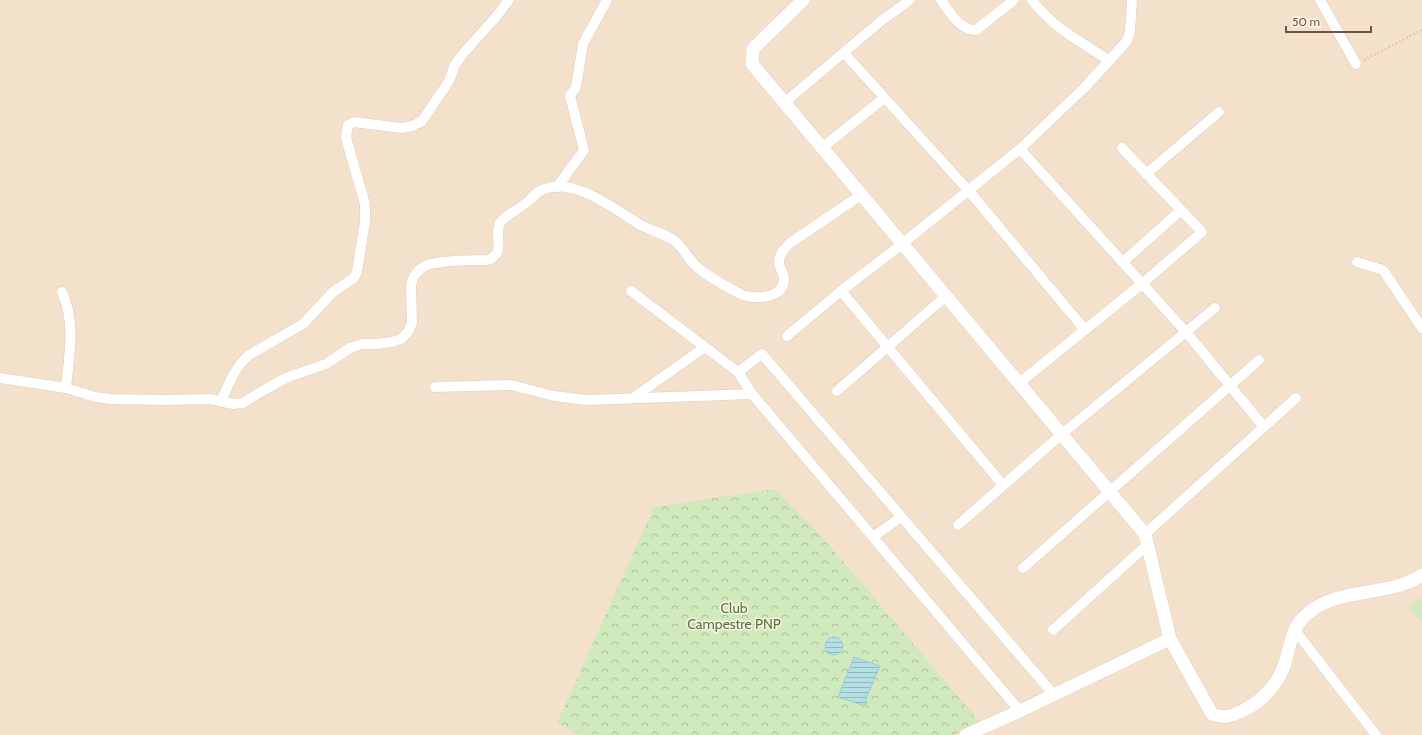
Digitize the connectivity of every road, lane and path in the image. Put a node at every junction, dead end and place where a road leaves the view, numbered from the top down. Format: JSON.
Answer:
{"nodes":[{"id":1,"x":509,"y":0,"type":"edge"},
{"id":2,"x":607,"y":0,"type":"edge"},
{"id":3,"x":803,"y":0,"type":"edge"},
{"id":4,"x":910,"y":0,"type":"edge"},
{"id":5,"x":940,"y":0,"type":"edge"},
{"id":6,"x":1014,"y":0,"type":"edge"},
{"id":7,"x":1032,"y":0,"type":"edge"},
{"id":8,"x":1132,"y":0,"type":"edge"},
{"id":9,"x":1320,"y":0,"type":"edge"},
{"id":10,"x":1422,"y":30,"type":"edge"},
{"id":11,"x":844,"y":53,"type":"junction"},
{"id":12,"x":1110,"y":60,"type":"junction"},
{"id":13,"x":1356,"y":64,"type":"joint"},
{"id":14,"x":884,"y":98,"type":"junction"},
{"id":15,"x":784,"y":103,"type":"junction"},
{"id":16,"x":1218,"y":112,"type":"dead end"},
{"id":17,"x":822,"y":148,"type":"junction"},
{"id":18,"x":1122,"y":148,"type":"dead end"},
{"id":19,"x":1020,"y":149,"type":"junction"},
{"id":20,"x":1146,"y":174,"type":"junction"},
{"id":21,"x":556,"y":187,"type":"junction"},
{"id":22,"x":969,"y":192,"type":"junction"},
{"id":23,"x":861,"y":195,"type":"junction"},
{"id":24,"x":1180,"y":211,"type":"junction"},
{"id":25,"x":902,"y":244,"type":"junction"},
{"id":26,"x":1123,"y":262,"type":"junction"},
{"id":27,"x":1357,"y":262,"type":"dead end"},
{"id":28,"x":1143,"y":283,"type":"junction"},
{"id":29,"x":631,"y":291,"type":"dead end"},
{"id":30,"x":840,"y":291,"type":"junction"},
{"id":31,"x":62,"y":292,"type":"dead end"},
{"id":32,"x":946,"y":296,"type":"junction"},
{"id":33,"x":1215,"y":308,"type":"dead end"},
{"id":34,"x":1422,"y":328,"type":"edge"},
{"id":35,"x":1085,"y":330,"type":"junction"},
{"id":36,"x":1186,"y":332,"type":"junction"},
{"id":37,"x":787,"y":336,"type":"dead end"},
{"id":38,"x":705,"y":347,"type":"junction"},
{"id":39,"x":888,"y":347,"type":"junction"},
{"id":40,"x":1259,"y":360,"type":"dead end"},
{"id":41,"x":738,"y":372,"type":"junction"},
{"id":42,"x":0,"y":378,"type":"edge"},
{"id":43,"x":1019,"y":383,"type":"junction"},
{"id":44,"x":1230,"y":385,"type":"junction"},
{"id":45,"x":435,"y":387,"type":"dead end"},
{"id":46,"x":66,"y":388,"type":"junction"},
{"id":47,"x":837,"y":391,"type":"dead end"},
{"id":48,"x":752,"y":394,"type":"junction"},
{"id":49,"x":632,"y":398,"type":"junction"},
{"id":50,"x":1296,"y":398,"type":"dead end"},
{"id":51,"x":221,"y":400,"type":"junction"},
{"id":52,"x":1264,"y":427,"type":"junction"},
{"id":53,"x":1062,"y":434,"type":"junction"},
{"id":54,"x":1004,"y":485,"type":"junction"},
{"id":55,"x":1109,"y":491,"type":"junction"},
{"id":56,"x":900,"y":517,"type":"junction"},
{"id":57,"x":958,"y":525,"type":"dead end"},
{"id":58,"x":873,"y":537,"type":"junction"},
{"id":59,"x":1146,"y":539,"type":"junction"},
{"id":60,"x":1023,"y":568,"type":"dead end"},
{"id":61,"x":1422,"y":575,"type":"edge"},
{"id":62,"x":1294,"y":629,"type":"junction"},
{"id":63,"x":1053,"y":630,"type":"dead end"},
{"id":64,"x":1170,"y":639,"type":"junction"},
{"id":65,"x":1054,"y":695,"type":"junction"},
{"id":66,"x":1020,"y":711,"type":"junction"},
{"id":67,"x":966,"y":735,"type":"edge"},
{"id":68,"x":1376,"y":735,"type":"edge"}],
"edges":[{"from":1,"to":51,"type":"street"},
{"from":2,"to":21,"type":"street"},
{"from":3,"to":15,"type":"street"},
{"from":4,"to":11,"type":"street"},
{"from":5,"to":6,"type":"street"},
{"from":7,"to":12,"type":"street"},
{"from":8,"to":12,"type":"street"},
{"from":9,"to":13,"type":"street"},
{"from":10,"to":13,"type":"path"},
{"from":11,"to":14,"type":"street"},
{"from":11,"to":15,"type":"street"},
{"from":12,"to":19,"type":"street"},
{"from":14,"to":17,"type":"street"},
{"from":14,"to":22,"type":"street"},
{"from":15,"to":17,"type":"street"},
{"from":16,"to":20,"type":"street"},
{"from":17,"to":23,"type":"street"},
{"from":18,"to":20,"type":"street"},
{"from":19,"to":22,"type":"street"},
{"from":19,"to":26,"type":"street"},
{"from":20,"to":24,"type":"street"},
{"from":21,"to":23,"type":"street"},
{"from":21,"to":51,"type":"street"},
{"from":22,"to":25,"type":"street"},
{"from":22,"to":35,"type":"street"},
{"from":23,"to":25,"type":"street"},
{"from":24,"to":26,"type":"street"},
{"from":24,"to":28,"type":"street"},
{"from":25,"to":30,"type":"street"},
{"from":25,"to":32,"type":"street"},
{"from":26,"to":28,"type":"street"},
{"from":27,"to":34,"type":"street"},
{"from":28,"to":35,"type":"street"},
{"from":28,"to":36,"type":"street"},
{"from":29,"to":38,"type":"street"},
{"from":30,"to":37,"type":"street"},
{"from":30,"to":39,"type":"street"},
{"from":31,"to":46,"type":"street"},
{"from":32,"to":39,"type":"street"},
{"from":32,"to":43,"type":"street"},
{"from":33,"to":36,"type":"street"},
{"from":35,"to":43,"type":"street"},
{"from":36,"to":44,"type":"street"},
{"from":36,"to":53,"type":"street"},
{"from":38,"to":41,"type":"street"},
{"from":38,"to":49,"type":"street"},
{"from":39,"to":47,"type":"street"},
{"from":39,"to":54,"type":"street"},
{"from":40,"to":44,"type":"street"},
{"from":41,"to":48,"type":"street"},
{"from":41,"to":56,"type":"street"},
{"from":42,"to":46,"type":"street"},
{"from":43,"to":53,"type":"street"},
{"from":44,"to":52,"type":"street"},
{"from":44,"to":55,"type":"street"},
{"from":45,"to":49,"type":"street"},
{"from":46,"to":51,"type":"street"},
{"from":48,"to":49,"type":"street"},
{"from":48,"to":58,"type":"street"},
{"from":50,"to":52,"type":"street"},
{"from":52,"to":59,"type":"street"},
{"from":53,"to":54,"type":"street"},
{"from":53,"to":55,"type":"street"},
{"from":54,"to":57,"type":"street"},
{"from":55,"to":59,"type":"street"},
{"from":55,"to":60,"type":"street"},
{"from":56,"to":58,"type":"street"},
{"from":56,"to":65,"type":"street"},
{"from":58,"to":66,"type":"street"},
{"from":59,"to":63,"type":"street"},
{"from":59,"to":64,"type":"street"},
{"from":61,"to":62,"type":"street"},
{"from":62,"to":64,"type":"street"},
{"from":62,"to":68,"type":"street"},
{"from":64,"to":65,"type":"street"},
{"from":65,"to":66,"type":"street"},
{"from":66,"to":67,"type":"street"}]}
